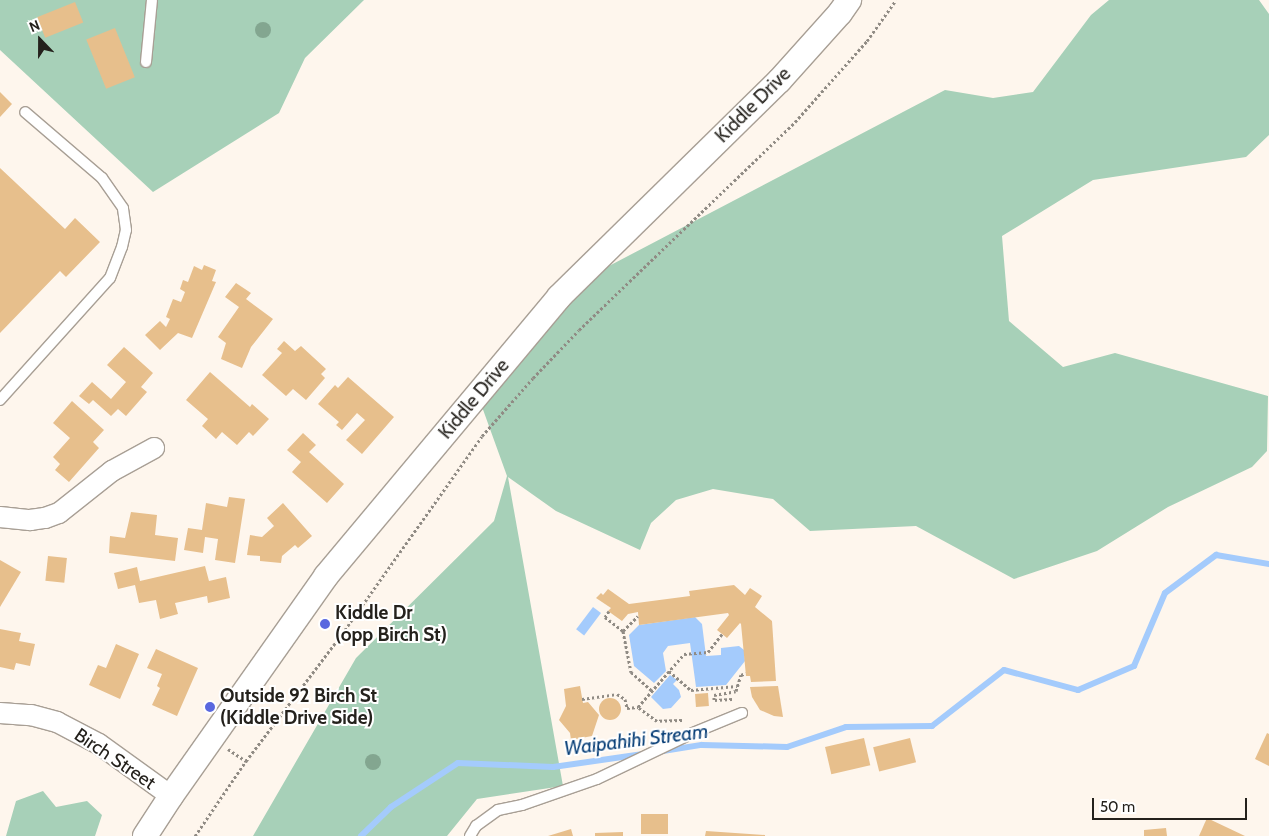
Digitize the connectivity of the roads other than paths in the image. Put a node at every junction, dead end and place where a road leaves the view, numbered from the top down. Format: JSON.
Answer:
{"nodes":[{"id":1,"x":152,"y":0,"type":"edge"},
{"id":2,"x":849,"y":0,"type":"edge"},
{"id":3,"x":146,"y":62,"type":"dead end"},
{"id":4,"x":25,"y":112,"type":"dead end"},
{"id":5,"x":0,"y":400,"type":"edge"},
{"id":6,"x":154,"y":448,"type":"dead end"},
{"id":7,"x":0,"y":517,"type":"edge"},
{"id":8,"x":0,"y":713,"type":"edge"},
{"id":9,"x":742,"y":713,"type":"dead end"},
{"id":10,"x":171,"y":796,"type":"junction"},
{"id":11,"x":145,"y":836,"type":"edge"},
{"id":12,"x":470,"y":836,"type":"edge"}],
"edges":[{"from":1,"to":3,"type":"lane"},
{"from":2,"to":10,"type":"street","name":"Kiddle Drive"},
{"from":4,"to":5,"type":"lane"},
{"from":6,"to":7,"type":"street"},
{"from":8,"to":10,"type":"street","name":"Birch Street"},
{"from":9,"to":12,"type":"lane"},
{"from":10,"to":11,"type":"street","name":"Kiddle Drive"}]}
